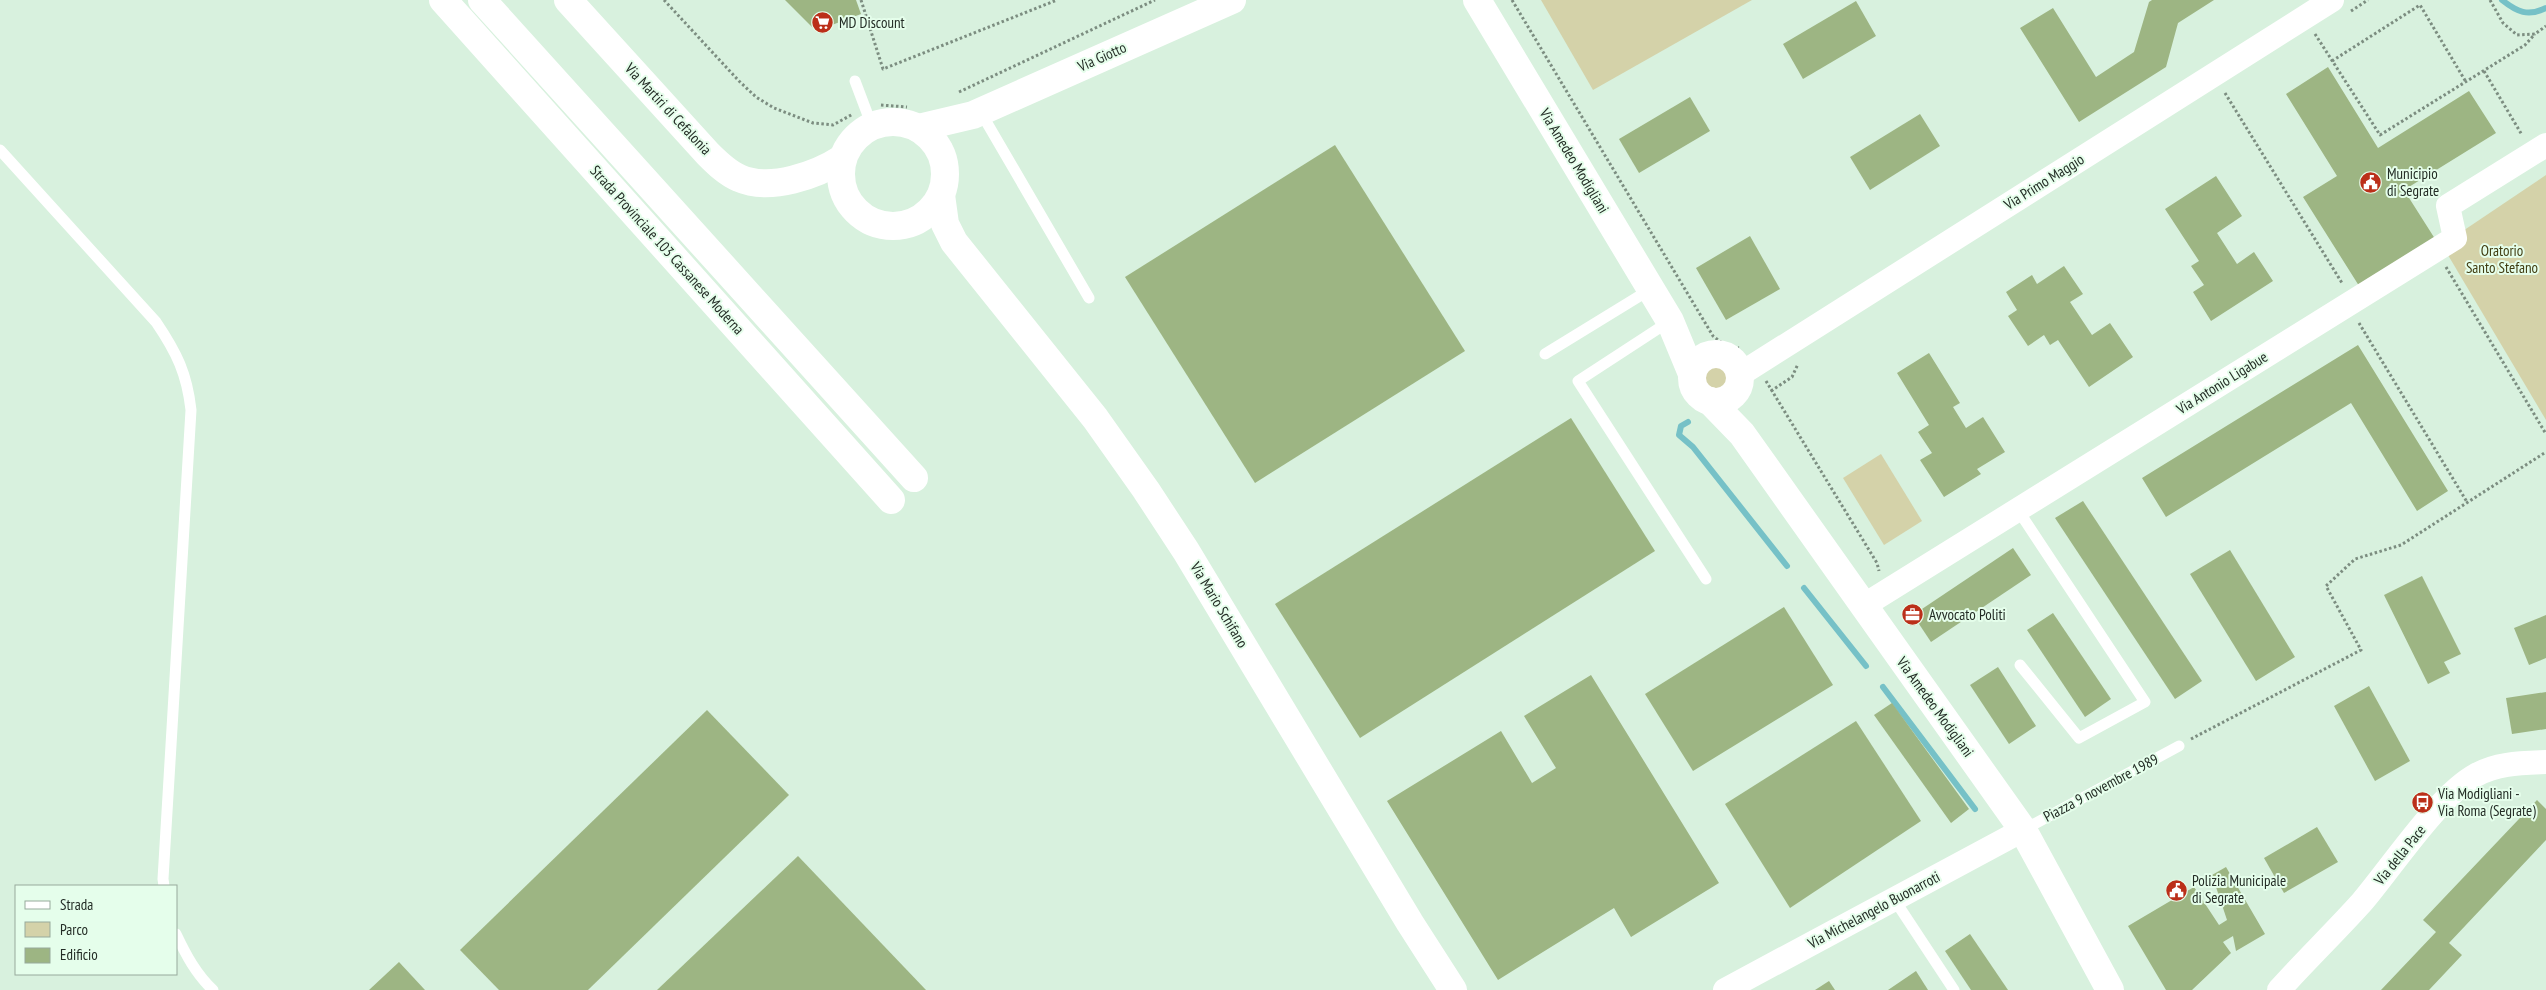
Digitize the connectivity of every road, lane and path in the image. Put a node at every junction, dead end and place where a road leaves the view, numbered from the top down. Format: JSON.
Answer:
{"nodes":[{"id":1,"x":443,"y":0,"type":"edge"},
{"id":2,"x":482,"y":0,"type":"edge"},
{"id":3,"x":568,"y":0,"type":"edge"},
{"id":4,"x":664,"y":0,"type":"edge"},
{"id":5,"x":861,"y":0,"type":"edge"},
{"id":6,"x":1057,"y":0,"type":"edge"},
{"id":7,"x":1155,"y":0,"type":"edge"},
{"id":8,"x":1232,"y":0,"type":"edge"},
{"id":9,"x":1477,"y":0,"type":"edge"},
{"id":10,"x":1512,"y":0,"type":"edge"},
{"id":11,"x":2332,"y":0,"type":"edge"},
{"id":12,"x":2490,"y":0,"type":"edge"},
{"id":13,"x":2304,"y":17,"type":"junction"},
{"id":14,"x":2546,"y":26,"type":"edge"},
{"id":15,"x":2535,"y":34,"type":"junction"},
{"id":16,"x":2332,"y":61,"type":"junction"},
{"id":17,"x":2484,"y":71,"type":"junction"},
{"id":18,"x":2214,"y":74,"type":"junction"},
{"id":19,"x":855,"y":81,"type":"dead end"},
{"id":20,"x":2466,"y":82,"type":"junction"},
{"id":21,"x":954,"y":95,"type":"dead end"},
{"id":22,"x":977,"y":113,"type":"junction"},
{"id":23,"x":868,"y":116,"type":"junction"},
{"id":24,"x":915,"y":118,"type":"junction"},
{"id":25,"x":2539,"y":149,"type":"edge"},
{"id":26,"x":0,"y":150,"type":"edge"},
{"id":27,"x":843,"y":158,"type":"junction"},
{"id":28,"x":943,"y":160,"type":"junction"},
{"id":29,"x":787,"y":180,"type":"junction"},
{"id":30,"x":941,"y":195,"type":"junction"},
{"id":31,"x":848,"y":201,"type":"junction"},
{"id":32,"x":903,"y":225,"type":"junction"},
{"id":33,"x":954,"y":242,"type":"junction"},
{"id":34,"x":2435,"y":250,"type":"junction"},
{"id":35,"x":2340,"y":279,"type":"dead end"},
{"id":36,"x":1651,"y":289,"type":"junction"},
{"id":37,"x":1089,"y":298,"type":"dead end"},
{"id":38,"x":2348,"y":304,"type":"junction"},
{"id":39,"x":1670,"y":321,"type":"junction"},
{"id":40,"x":1545,"y":354,"type":"dead end"},
{"id":41,"x":1730,"y":375,"type":"junction"},
{"id":42,"x":1771,"y":390,"type":"dead end"},
{"id":43,"x":2546,"y":434,"type":"edge"},
{"id":44,"x":2546,"y":452,"type":"edge"},
{"id":45,"x":914,"y":478,"type":"dead end"},
{"id":46,"x":891,"y":500,"type":"dead end"},
{"id":47,"x":2467,"y":502,"type":"junction"},
{"id":48,"x":2018,"y":510,"type":"junction"},
{"id":49,"x":1706,"y":579,"type":"dead end"},
{"id":50,"x":1863,"y":606,"type":"junction"},
{"id":51,"x":2020,"y":665,"type":"dead end"},
{"id":52,"x":2179,"y":746,"type":"joint"},
{"id":53,"x":2546,"y":762,"type":"edge"},
{"id":54,"x":2023,"y":830,"type":"junction"},
{"id":55,"x":164,"y":885,"type":"edge"},
{"id":56,"x":1894,"y":899,"type":"junction"},
{"id":57,"x":178,"y":938,"type":"edge"},
{"id":58,"x":213,"y":990,"type":"edge"},
{"id":59,"x":1453,"y":990,"type":"edge"},
{"id":60,"x":1725,"y":990,"type":"edge"},
{"id":61,"x":1954,"y":990,"type":"edge"},
{"id":62,"x":2110,"y":990,"type":"edge"},
{"id":63,"x":2279,"y":990,"type":"edge"}],
"edges":[{"from":1,"to":46,"type":"main road","name":"Strada Provinciale 103 Cassanese Moderna"},
{"from":2,"to":45,"type":"main road","name":"Strada Provinciale 103 Cassanese Moderna"},
{"from":3,"to":29,"type":"main road","name":"Via Martiri di Cefalonia"},
{"from":4,"to":23,"type":"path"},
{"from":5,"to":6,"type":"path"},
{"from":7,"to":21,"type":"path"},
{"from":8,"to":22,"type":"main road","name":"Via Giotto"},
{"from":9,"to":36,"type":"main road","name":"Via Amedeo Modigliani"},
{"from":10,"to":41,"type":"path"},
{"from":11,"to":13,"type":"street","name":"Via Primo Maggio"},
{"from":12,"to":15,"type":"path"},
{"from":13,"to":16,"type":"path"},
{"from":13,"to":18,"type":"street","name":"Via Primo Maggio"},
{"from":14,"to":15,"type":"path"},
{"from":15,"to":17,"type":"path"},
{"from":16,"to":20,"type":"path"},
{"from":16,"to":20,"type":"path"},
{"from":17,"to":20,"type":"path"},
{"from":17,"to":25,"type":"path"},
{"from":18,"to":35,"type":"path"},
{"from":18,"to":41,"type":"street","name":"Via Primo Maggio"},
{"from":19,"to":23,"type":"lane"},
{"from":22,"to":24,"type":"main road","name":"Via Giotto"},
{"from":22,"to":28,"type":"main road","name":"Via Giotto"},
{"from":22,"to":37,"type":"lane"},
{"from":23,"to":24,"type":"main road"},
{"from":23,"to":24,"type":"path"},
{"from":23,"to":27,"type":"main road"},
{"from":24,"to":28,"type":"main road"},
{"from":25,"to":34,"type":"street","name":"Via Antonio Ligabue"},
{"from":26,"to":55,"type":"lane"},
{"from":27,"to":29,"type":"main road","name":"Via Martiri di Cefalonia"},
{"from":27,"to":31,"type":"main road"},
{"from":28,"to":30,"type":"main road"},
{"from":29,"to":31,"type":"main road","name":"Via Martiri di Cefalonia"},
{"from":30,"to":32,"type":"main road"},
{"from":30,"to":33,"type":"main road","name":"Via Mario Schifano"},
{"from":31,"to":32,"type":"main road"},
{"from":32,"to":33,"type":"main road"},
{"from":33,"to":59,"type":"main road","name":"Via Mario Schifano"},
{"from":34,"to":38,"type":"street","name":"Via Antonio Ligabue"},
{"from":34,"to":43,"type":"path"},
{"from":36,"to":39,"type":"main road","name":"Via Amedeo Modigliani"},
{"from":36,"to":40,"type":"lane"},
{"from":38,"to":47,"type":"path"},
{"from":38,"to":48,"type":"street","name":"Via Antonio Ligabue"},
{"from":39,"to":41,"type":"main road","name":"Via Amedeo Modigliani"},
{"from":39,"to":41,"type":"main road","name":"Via Amedeo Modigliani"},
{"from":39,"to":49,"type":"lane"},
{"from":41,"to":42,"type":"path"},
{"from":41,"to":50,"type":"main road","name":"Via Amedeo Modigliani"},
{"from":44,"to":47,"type":"path"},
{"from":47,"to":52,"type":"path"},
{"from":48,"to":50,"type":"street","name":"Via Antonio Ligabue"},
{"from":48,"to":51,"type":"lane"},
{"from":50,"to":54,"type":"main road","name":"Via Amedeo Modigliani"},
{"from":52,"to":54,"type":"lane","name":"Piazza 9 novembre 1989"},
{"from":53,"to":63,"type":"street","name":"Via della Pace"},
{"from":54,"to":56,"type":"street","name":"Via Michelangelo Buonarroti"},
{"from":54,"to":62,"type":"main road","name":"Via Amedeo Modigliani"},
{"from":56,"to":60,"type":"street","name":"Via Michelangelo Buonarroti"},
{"from":56,"to":61,"type":"lane"},
{"from":57,"to":58,"type":"lane"}]}
